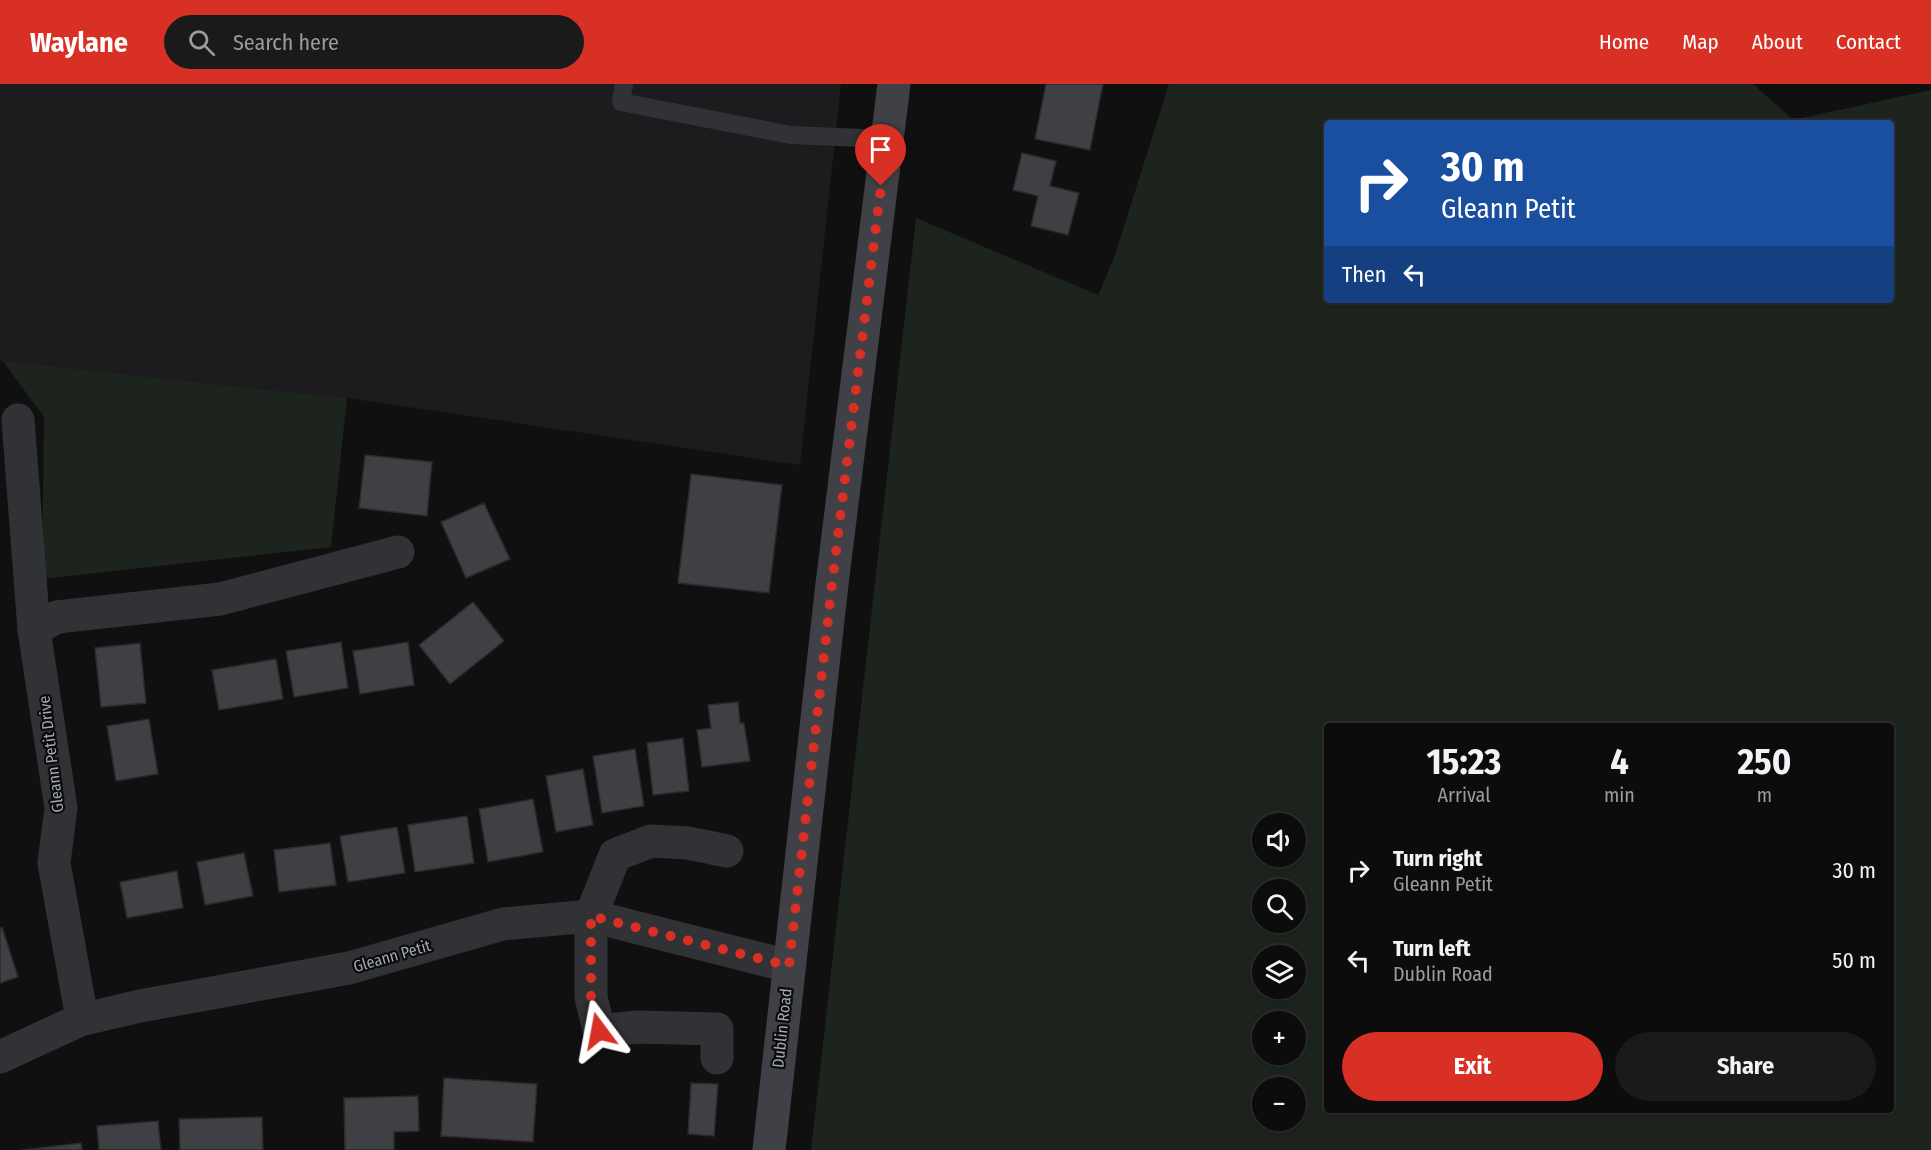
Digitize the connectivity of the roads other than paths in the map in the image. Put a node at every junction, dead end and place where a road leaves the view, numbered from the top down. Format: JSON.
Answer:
{"nodes":[{"id":1,"x":624,"y":84,"type":"edge"},
{"id":2,"x":894,"y":84,"type":"edge"},
{"id":3,"x":887,"y":139,"type":"junction"},
{"id":4,"x":18,"y":420,"type":"dead end"},
{"id":5,"x":398,"y":552,"type":"dead end"},
{"id":6,"x":34,"y":630,"type":"junction"},
{"id":7,"x":727,"y":851,"type":"dead end"},
{"id":8,"x":591,"y":916,"type":"junction"},
{"id":9,"x":789,"y":966,"type":"junction"},
{"id":10,"x":80,"y":1020,"type":"junction"},
{"id":11,"x":0,"y":1057,"type":"edge"},
{"id":12,"x":717,"y":1058,"type":"dead end"},
{"id":13,"x":769,"y":1150,"type":"edge"}],
"edges":[{"from":1,"to":3,"type":"lane"},
{"from":2,"to":3,"type":"main road","name":"Dublin Road"},
{"from":3,"to":9,"type":"main road","name":"Dublin Road"},
{"from":4,"to":6,"type":"street","name":"Gleann Petit Drive"},
{"from":5,"to":6,"type":"street"},
{"from":6,"to":10,"type":"street","name":"Gleann Petit Drive"},
{"from":7,"to":8,"type":"street"},
{"from":8,"to":9,"type":"street","name":"Gleann Petit"},
{"from":8,"to":10,"type":"street","name":"Gleann Petit"},
{"from":8,"to":12,"type":"street"},
{"from":9,"to":13,"type":"main road","name":"Dublin Road"},
{"from":10,"to":11,"type":"street","name":"Gleann Petit"}]}
